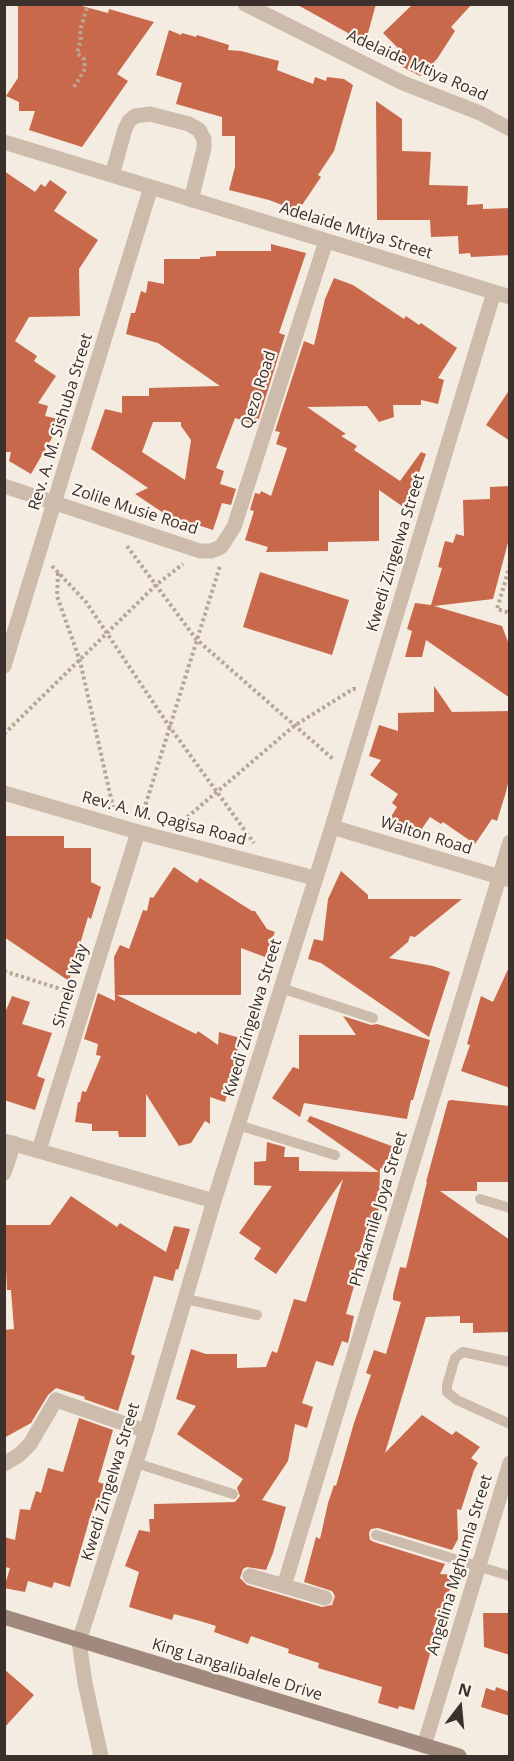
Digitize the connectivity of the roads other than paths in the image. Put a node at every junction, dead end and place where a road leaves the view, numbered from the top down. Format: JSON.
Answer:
{"nodes":[{"id":1,"x":245,"y":4,"type":"edge"},
{"id":2,"x":510,"y":129,"type":"edge"},
{"id":3,"x":4,"y":142,"type":"edge"},
{"id":4,"x":112,"y":175,"type":"junction"},
{"id":5,"x":151,"y":187,"type":"junction"},
{"id":6,"x":191,"y":200,"type":"junction"},
{"id":7,"x":326,"y":241,"type":"junction"},
{"id":8,"x":494,"y":292,"type":"junction"},
{"id":9,"x":510,"y":297,"type":"edge"},
{"id":10,"x":4,"y":486,"type":"edge"},
{"id":11,"x":55,"y":502,"type":"junction"},
{"id":12,"x":221,"y":547,"type":"joint"},
{"id":13,"x":4,"y":666,"type":"edge"},
{"id":14,"x":4,"y":793,"type":"edge"},
{"id":15,"x":332,"y":827,"type":"junction"},
{"id":16,"x":138,"y":832,"type":"junction"},
{"id":17,"x":510,"y":842,"type":"edge"},
{"id":18,"x":315,"y":878,"type":"junction"},
{"id":19,"x":504,"y":878,"type":"edge"},
{"id":20,"x":281,"y":988,"type":"junction"},
{"id":21,"x":373,"y":1018,"type":"dead end"},
{"id":22,"x":238,"y":1125,"type":"junction"},
{"id":23,"x":9,"y":1142,"type":"edge"},
{"id":24,"x":39,"y":1150,"type":"junction"},
{"id":25,"x":335,"y":1155,"type":"dead end"},
{"id":26,"x":4,"y":1173,"type":"edge"},
{"id":27,"x":480,"y":1199,"type":"dead end"},
{"id":28,"x":214,"y":1201,"type":"junction"},
{"id":29,"x":510,"y":1208,"type":"edge"},
{"id":30,"x":186,"y":1299,"type":"junction"},
{"id":31,"x":257,"y":1314,"type":"dead end"},
{"id":32,"x":510,"y":1362,"type":"edge"},
{"id":33,"x":510,"y":1424,"type":"edge"},
{"id":34,"x":146,"y":1431,"type":"junction"},
{"id":35,"x":136,"y":1463,"type":"junction"},
{"id":36,"x":510,"y":1463,"type":"edge"},
{"id":37,"x":4,"y":1464,"type":"edge"},
{"id":38,"x":233,"y":1494,"type":"dead end"},
{"id":39,"x":376,"y":1535,"type":"dead end"},
{"id":40,"x":479,"y":1567,"type":"junction"},
{"id":41,"x":250,"y":1576,"type":"dead end"},
{"id":42,"x":510,"y":1576,"type":"edge"},
{"id":43,"x":284,"y":1586,"type":"junction"},
{"id":44,"x":325,"y":1598,"type":"dead end"},
{"id":45,"x":4,"y":1617,"type":"edge"},
{"id":46,"x":80,"y":1641,"type":"junction"},
{"id":47,"x":424,"y":1746,"type":"junction"},
{"id":48,"x":101,"y":1756,"type":"edge"},
{"id":49,"x":459,"y":1756,"type":"edge"}],
"edges":[{"from":1,"to":2,"type":"street","name":"Adelaide Mtiya Road"},
{"from":3,"to":4,"type":"street","name":"Adelaide Mtiya Street"},
{"from":4,"to":5,"type":"street","name":"Adelaide Mtiya Street"},
{"from":4,"to":6,"type":"street"},
{"from":5,"to":6,"type":"street","name":"Adelaide Mtiya Street"},
{"from":5,"to":11,"type":"street","name":"Rev. A. M. Sishuba Street"},
{"from":6,"to":7,"type":"street","name":"Adelaide Mtiya Street"},
{"from":7,"to":8,"type":"street","name":"Adelaide Mtiya Street"},
{"from":7,"to":12,"type":"street","name":"Qezo Road"},
{"from":8,"to":9,"type":"street","name":"Adelaide Mtiya Street"},
{"from":8,"to":15,"type":"street","name":"Kwedi Zingelwa Street"},
{"from":10,"to":11,"type":"street","name":"Zolile Musie Road"},
{"from":11,"to":12,"type":"street","name":"Zolile Musie Road"},
{"from":11,"to":13,"type":"street","name":"Rev. A. M. Sishuba Street"},
{"from":14,"to":16,"type":"street","name":"Rev. A. M. Qagisa Road"},
{"from":15,"to":18,"type":"street","name":"Kwedi Zingelwa Street"},
{"from":15,"to":19,"type":"street","name":"Walton Road"},
{"from":16,"to":18,"type":"street","name":"Rev. A. M. Qagisa Road"},
{"from":16,"to":24,"type":"street","name":"Simelo Way"},
{"from":17,"to":19,"type":"street","name":"Phakamile Joya Street"},
{"from":18,"to":20,"type":"street","name":"Kwedi Zingelwa Street"},
{"from":19,"to":43,"type":"street","name":"Phakamile Joya Street"},
{"from":20,"to":21,"type":"lane"},
{"from":20,"to":22,"type":"street","name":"Kwedi Zingelwa Street"},
{"from":22,"to":25,"type":"lane"},
{"from":22,"to":28,"type":"street","name":"Kwedi Zingelwa Street"},
{"from":23,"to":24,"type":"street"},
{"from":23,"to":26,"type":"street"},
{"from":24,"to":28,"type":"street"},
{"from":27,"to":29,"type":"lane"},
{"from":28,"to":30,"type":"street","name":"Kwedi Zingelwa Street"},
{"from":30,"to":31,"type":"lane"},
{"from":30,"to":34,"type":"street","name":"Kwedi Zingelwa Street"},
{"from":32,"to":33,"type":"lane"},
{"from":34,"to":35,"type":"street","name":"Kwedi Zingelwa Street"},
{"from":34,"to":37,"type":"street"},
{"from":35,"to":38,"type":"lane"},
{"from":35,"to":46,"type":"street","name":"Kwedi Zingelwa Street"},
{"from":36,"to":40,"type":"street","name":"Angelina Mghumla Street"},
{"from":39,"to":40,"type":"lane"},
{"from":40,"to":42,"type":"lane"},
{"from":40,"to":47,"type":"street","name":"Angelina Mghumla Street"},
{"from":41,"to":43,"type":"street"},
{"from":43,"to":44,"type":"street"},
{"from":45,"to":46,"type":"street","name":"King Langalibalele Drive"},
{"from":46,"to":47,"type":"street","name":"King Langalibalele Drive"},
{"from":46,"to":48,"type":"street","name":"Kwedi Zingelwa Street"},
{"from":47,"to":49,"type":"street","name":"King Langalibalele Drive"}]}
